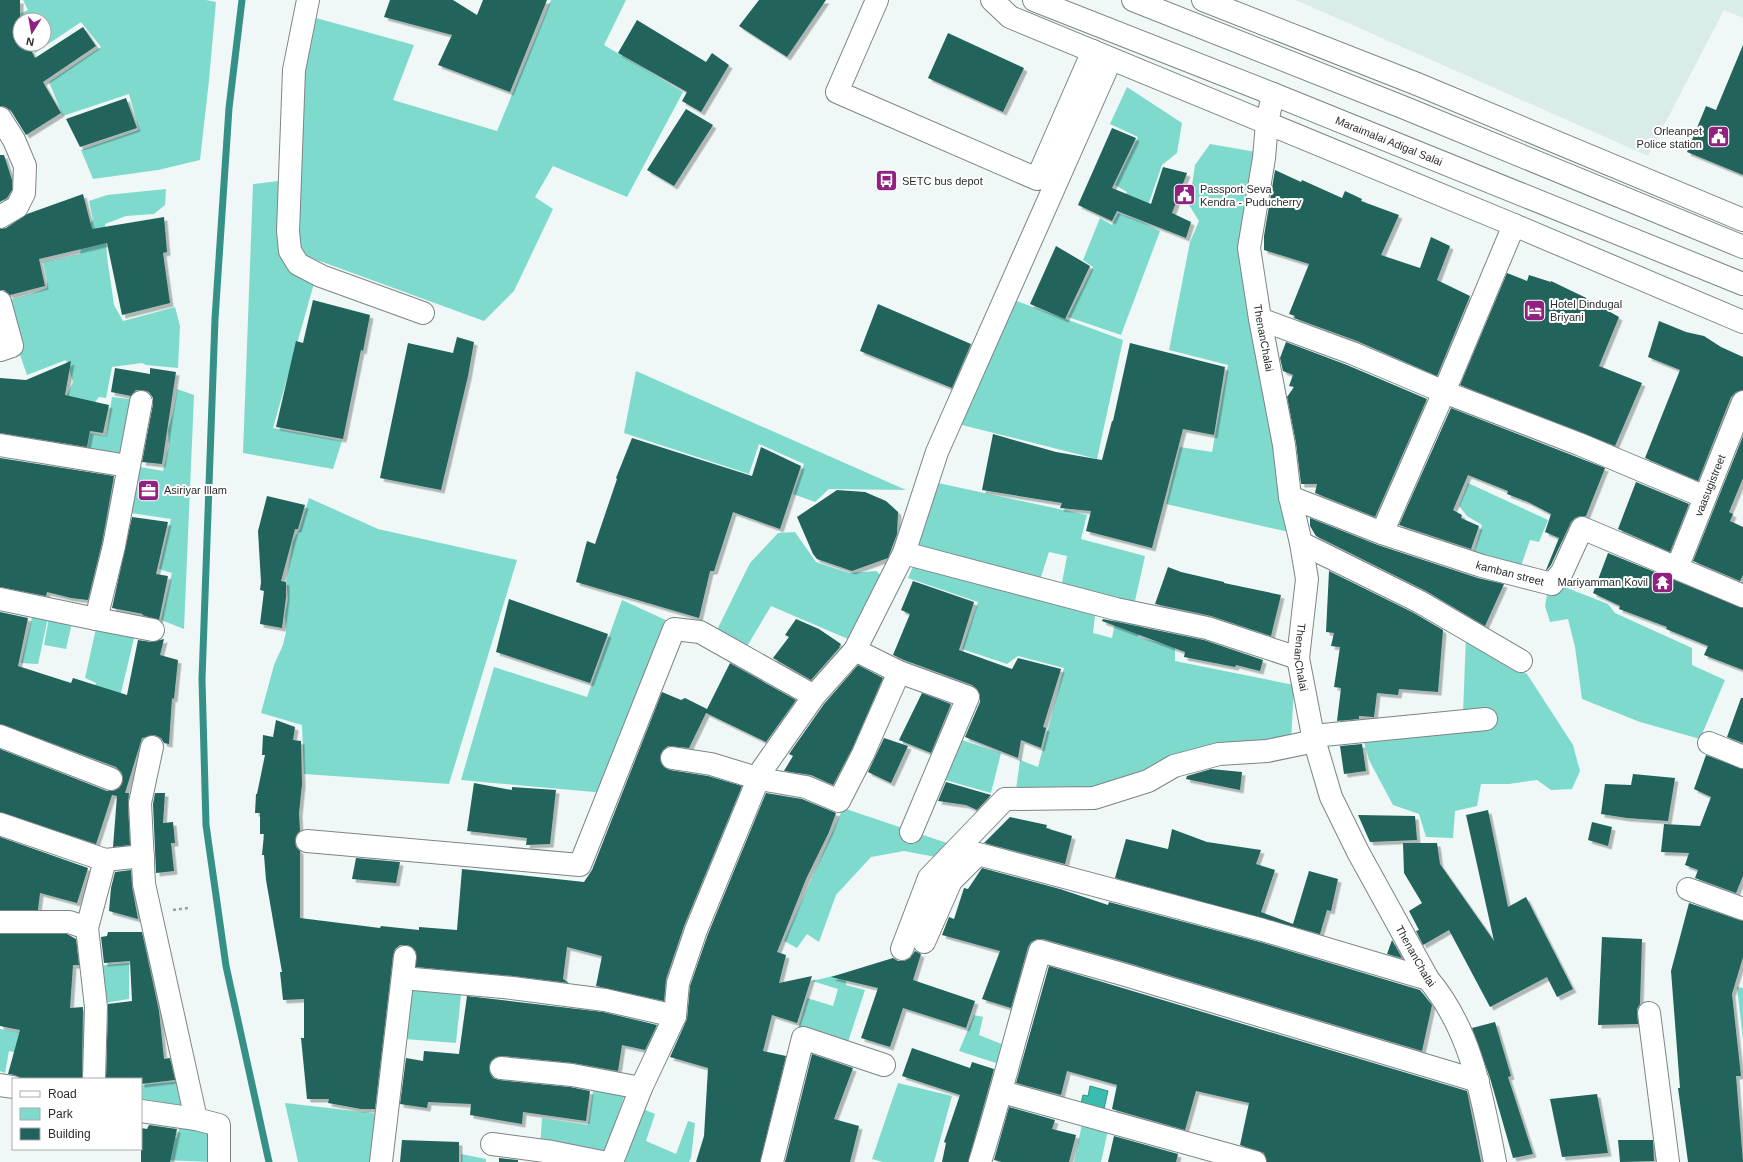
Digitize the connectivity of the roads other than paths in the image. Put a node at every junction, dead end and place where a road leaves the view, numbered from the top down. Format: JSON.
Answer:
{"nodes":[{"id":1,"x":308,"y":0,"type":"edge"},
{"id":2,"x":878,"y":0,"type":"edge"},
{"id":3,"x":992,"y":0,"type":"edge"},
{"id":4,"x":1034,"y":0,"type":"edge"},
{"id":5,"x":1133,"y":0,"type":"edge"},
{"id":6,"x":1203,"y":0,"type":"edge"},
{"id":7,"x":1102,"y":55,"type":"junction"},
{"id":8,"x":1417,"y":84,"type":"junction"},
{"id":9,"x":1273,"y":94,"type":"junction"},
{"id":10,"x":1405,"y":108,"type":"junction"},
{"id":11,"x":0,"y":118,"type":"edge"},
{"id":12,"x":1267,"y":123,"type":"junction"},
{"id":13,"x":1678,"y":193,"type":"junction"},
{"id":14,"x":1669,"y":216,"type":"junction"},
{"id":15,"x":0,"y":217,"type":"edge"},
{"id":16,"x":1743,"y":220,"type":"edge"},
{"id":17,"x":1514,"y":225,"type":"junction"},
{"id":18,"x":1743,"y":247,"type":"edge"},
{"id":19,"x":1743,"y":284,"type":"edge"},
{"id":20,"x":0,"y":302,"type":"edge"},
{"id":21,"x":423,"y":313,"type":"dead end"},
{"id":22,"x":1260,"y":319,"type":"junction"},
{"id":23,"x":1743,"y":322,"type":"edge"},
{"id":24,"x":0,"y":350,"type":"edge"},
{"id":25,"x":1444,"y":392,"type":"junction"},
{"id":26,"x":140,"y":402,"type":"dead end"},
{"id":27,"x":1743,"y":402,"type":"edge"},
{"id":28,"x":0,"y":445,"type":"edge"},
{"id":29,"x":128,"y":466,"type":"junction"},
{"id":30,"x":1290,"y":497,"type":"junction"},
{"id":31,"x":1705,"y":497,"type":"junction"},
{"id":32,"x":1382,"y":533,"type":"junction"},
{"id":33,"x":1301,"y":543,"type":"junction"},
{"id":34,"x":904,"y":553,"type":"junction"},
{"id":35,"x":1677,"y":568,"type":"junction"},
{"id":36,"x":1743,"y":596,"type":"edge"},
{"id":37,"x":0,"y":599,"type":"edge"},
{"id":38,"x":96,"y":619,"type":"junction"},
{"id":39,"x":153,"y":630,"type":"dead end"},
{"id":40,"x":855,"y":650,"type":"junction"},
{"id":41,"x":1298,"y":658,"type":"junction"},
{"id":42,"x":1521,"y":661,"type":"dead end"},
{"id":43,"x":899,"y":672,"type":"junction"},
{"id":44,"x":814,"y":696,"type":"junction"},
{"id":45,"x":1486,"y":719,"type":"dead end"},
{"id":46,"x":0,"y":736,"type":"edge"},
{"id":47,"x":1314,"y":738,"type":"junction"},
{"id":48,"x":1709,"y":743,"type":"dead end"},
{"id":49,"x":152,"y":748,"type":"dead end"},
{"id":50,"x":1743,"y":757,"type":"edge"},
{"id":51,"x":672,"y":758,"type":"dead end"},
{"id":52,"x":111,"y":779,"type":"dead end"},
{"id":53,"x":760,"y":779,"type":"junction"},
{"id":54,"x":0,"y":824,"type":"edge"},
{"id":55,"x":911,"y":832,"type":"dead end"},
{"id":56,"x":307,"y":841,"type":"dead end"},
{"id":57,"x":143,"y":856,"type":"junction"},
{"id":58,"x":105,"y":860,"type":"junction"},
{"id":59,"x":1688,"y":889,"type":"dead end"},
{"id":60,"x":1743,"y":909,"type":"edge"},
{"id":61,"x":0,"y":922,"type":"edge"},
{"id":62,"x":87,"y":928,"type":"junction"},
{"id":63,"x":924,"y":942,"type":"dead end"},
{"id":64,"x":902,"y":949,"type":"dead end"},
{"id":65,"x":1428,"y":979,"type":"junction"},
{"id":66,"x":1649,"y":1013,"type":"dead end"},
{"id":67,"x":675,"y":1016,"type":"junction"},
{"id":68,"x":884,"y":1065,"type":"dead end"},
{"id":69,"x":501,"y":1068,"type":"dead end"},
{"id":70,"x":94,"y":1078,"type":"edge"},
{"id":71,"x":1478,"y":1081,"type":"junction"},
{"id":72,"x":0,"y":1085,"type":"edge"},
{"id":73,"x":12,"y":1088,"type":"edge"},
{"id":74,"x":641,"y":1088,"type":"junction"},
{"id":75,"x":1002,"y":1092,"type":"junction"},
{"id":76,"x":142,"y":1111,"type":"edge"},
{"id":77,"x":196,"y":1119,"type":"junction"},
{"id":78,"x":492,"y":1144,"type":"dead end"},
{"id":79,"x":219,"y":1162,"type":"edge"},
{"id":80,"x":381,"y":1162,"type":"edge"},
{"id":81,"x":602,"y":1162,"type":"edge"},
{"id":82,"x":612,"y":1162,"type":"edge"},
{"id":83,"x":772,"y":1162,"type":"edge"},
{"id":84,"x":980,"y":1162,"type":"edge"},
{"id":85,"x":1255,"y":1162,"type":"edge"},
{"id":86,"x":1495,"y":1162,"type":"edge"},
{"id":87,"x":1668,"y":1162,"type":"edge"}],
"edges":[{"from":1,"to":21,"type":"street"},
{"from":2,"to":7,"type":"street"},
{"from":3,"to":7,"type":"street"},
{"from":4,"to":9,"type":"street","name":"Maraimalai Adigal Salai"},
{"from":5,"to":10,"type":"street"},
{"from":6,"to":8,"type":"street"},
{"from":7,"to":12,"type":"street"},
{"from":7,"to":34,"type":"street"},
{"from":8,"to":10,"type":"street"},
{"from":8,"to":13,"type":"street"},
{"from":9,"to":12,"type":"street","name":"ThenanChalai"},
{"from":9,"to":19,"type":"street","name":"Maraimalai Adigal Salai"},
{"from":10,"to":14,"type":"street"},
{"from":11,"to":15,"type":"street"},
{"from":12,"to":17,"type":"street"},
{"from":12,"to":22,"type":"street","name":"ThenanChalai"},
{"from":13,"to":14,"type":"street"},
{"from":13,"to":16,"type":"street"},
{"from":14,"to":18,"type":"street"},
{"from":17,"to":23,"type":"street"},
{"from":17,"to":25,"type":"street"},
{"from":20,"to":24,"type":"street"},
{"from":22,"to":25,"type":"street"},
{"from":22,"to":30,"type":"street","name":"ThenanChalai"},
{"from":25,"to":31,"type":"street"},
{"from":25,"to":32,"type":"street"},
{"from":26,"to":29,"type":"street"},
{"from":27,"to":31,"type":"street","name":"vaasugistreet"},
{"from":28,"to":29,"type":"street"},
{"from":29,"to":38,"type":"street"},
{"from":30,"to":32,"type":"street","name":"kamban street"},
{"from":30,"to":33,"type":"street","name":"ThenanChalai"},
{"from":31,"to":35,"type":"street","name":"vaasugistreet"},
{"from":32,"to":35,"type":"street","name":"kamban street"},
{"from":33,"to":41,"type":"street","name":"ThenanChalai"},
{"from":33,"to":42,"type":"street"},
{"from":34,"to":40,"type":"street"},
{"from":34,"to":41,"type":"street"},
{"from":35,"to":36,"type":"street","name":"kamban street"},
{"from":37,"to":38,"type":"street"},
{"from":38,"to":39,"type":"street"},
{"from":40,"to":43,"type":"street"},
{"from":40,"to":44,"type":"street"},
{"from":41,"to":47,"type":"street","name":"ThenanChalai"},
{"from":43,"to":53,"type":"street"},
{"from":43,"to":55,"type":"street"},
{"from":44,"to":53,"type":"street"},
{"from":44,"to":56,"type":"street"},
{"from":45,"to":47,"type":"street"},
{"from":46,"to":52,"type":"street"},
{"from":47,"to":64,"type":"street"},
{"from":47,"to":65,"type":"street","name":"ThenanChalai"},
{"from":48,"to":50,"type":"street"},
{"from":49,"to":57,"type":"street"},
{"from":51,"to":53,"type":"street"},
{"from":53,"to":67,"type":"street"},
{"from":54,"to":58,"type":"street"},
{"from":57,"to":58,"type":"street"},
{"from":57,"to":77,"type":"street"},
{"from":58,"to":62,"type":"street"},
{"from":59,"to":60,"type":"street"},
{"from":61,"to":62,"type":"street"},
{"from":62,"to":70,"type":"street"},
{"from":63,"to":65,"type":"street"},
{"from":65,"to":71,"type":"street","name":"ThenanChalai"},
{"from":66,"to":87,"type":"street"},
{"from":67,"to":74,"type":"street"},
{"from":67,"to":80,"type":"street"},
{"from":68,"to":83,"type":"street"},
{"from":69,"to":74,"type":"street"},
{"from":71,"to":75,"type":"street"},
{"from":71,"to":86,"type":"street","name":"ThenanChalai"},
{"from":72,"to":73,"type":"street"},
{"from":74,"to":82,"type":"street"},
{"from":75,"to":84,"type":"street"},
{"from":75,"to":85,"type":"street"},
{"from":76,"to":77,"type":"street"},
{"from":77,"to":79,"type":"street"},
{"from":78,"to":81,"type":"street"}]}
